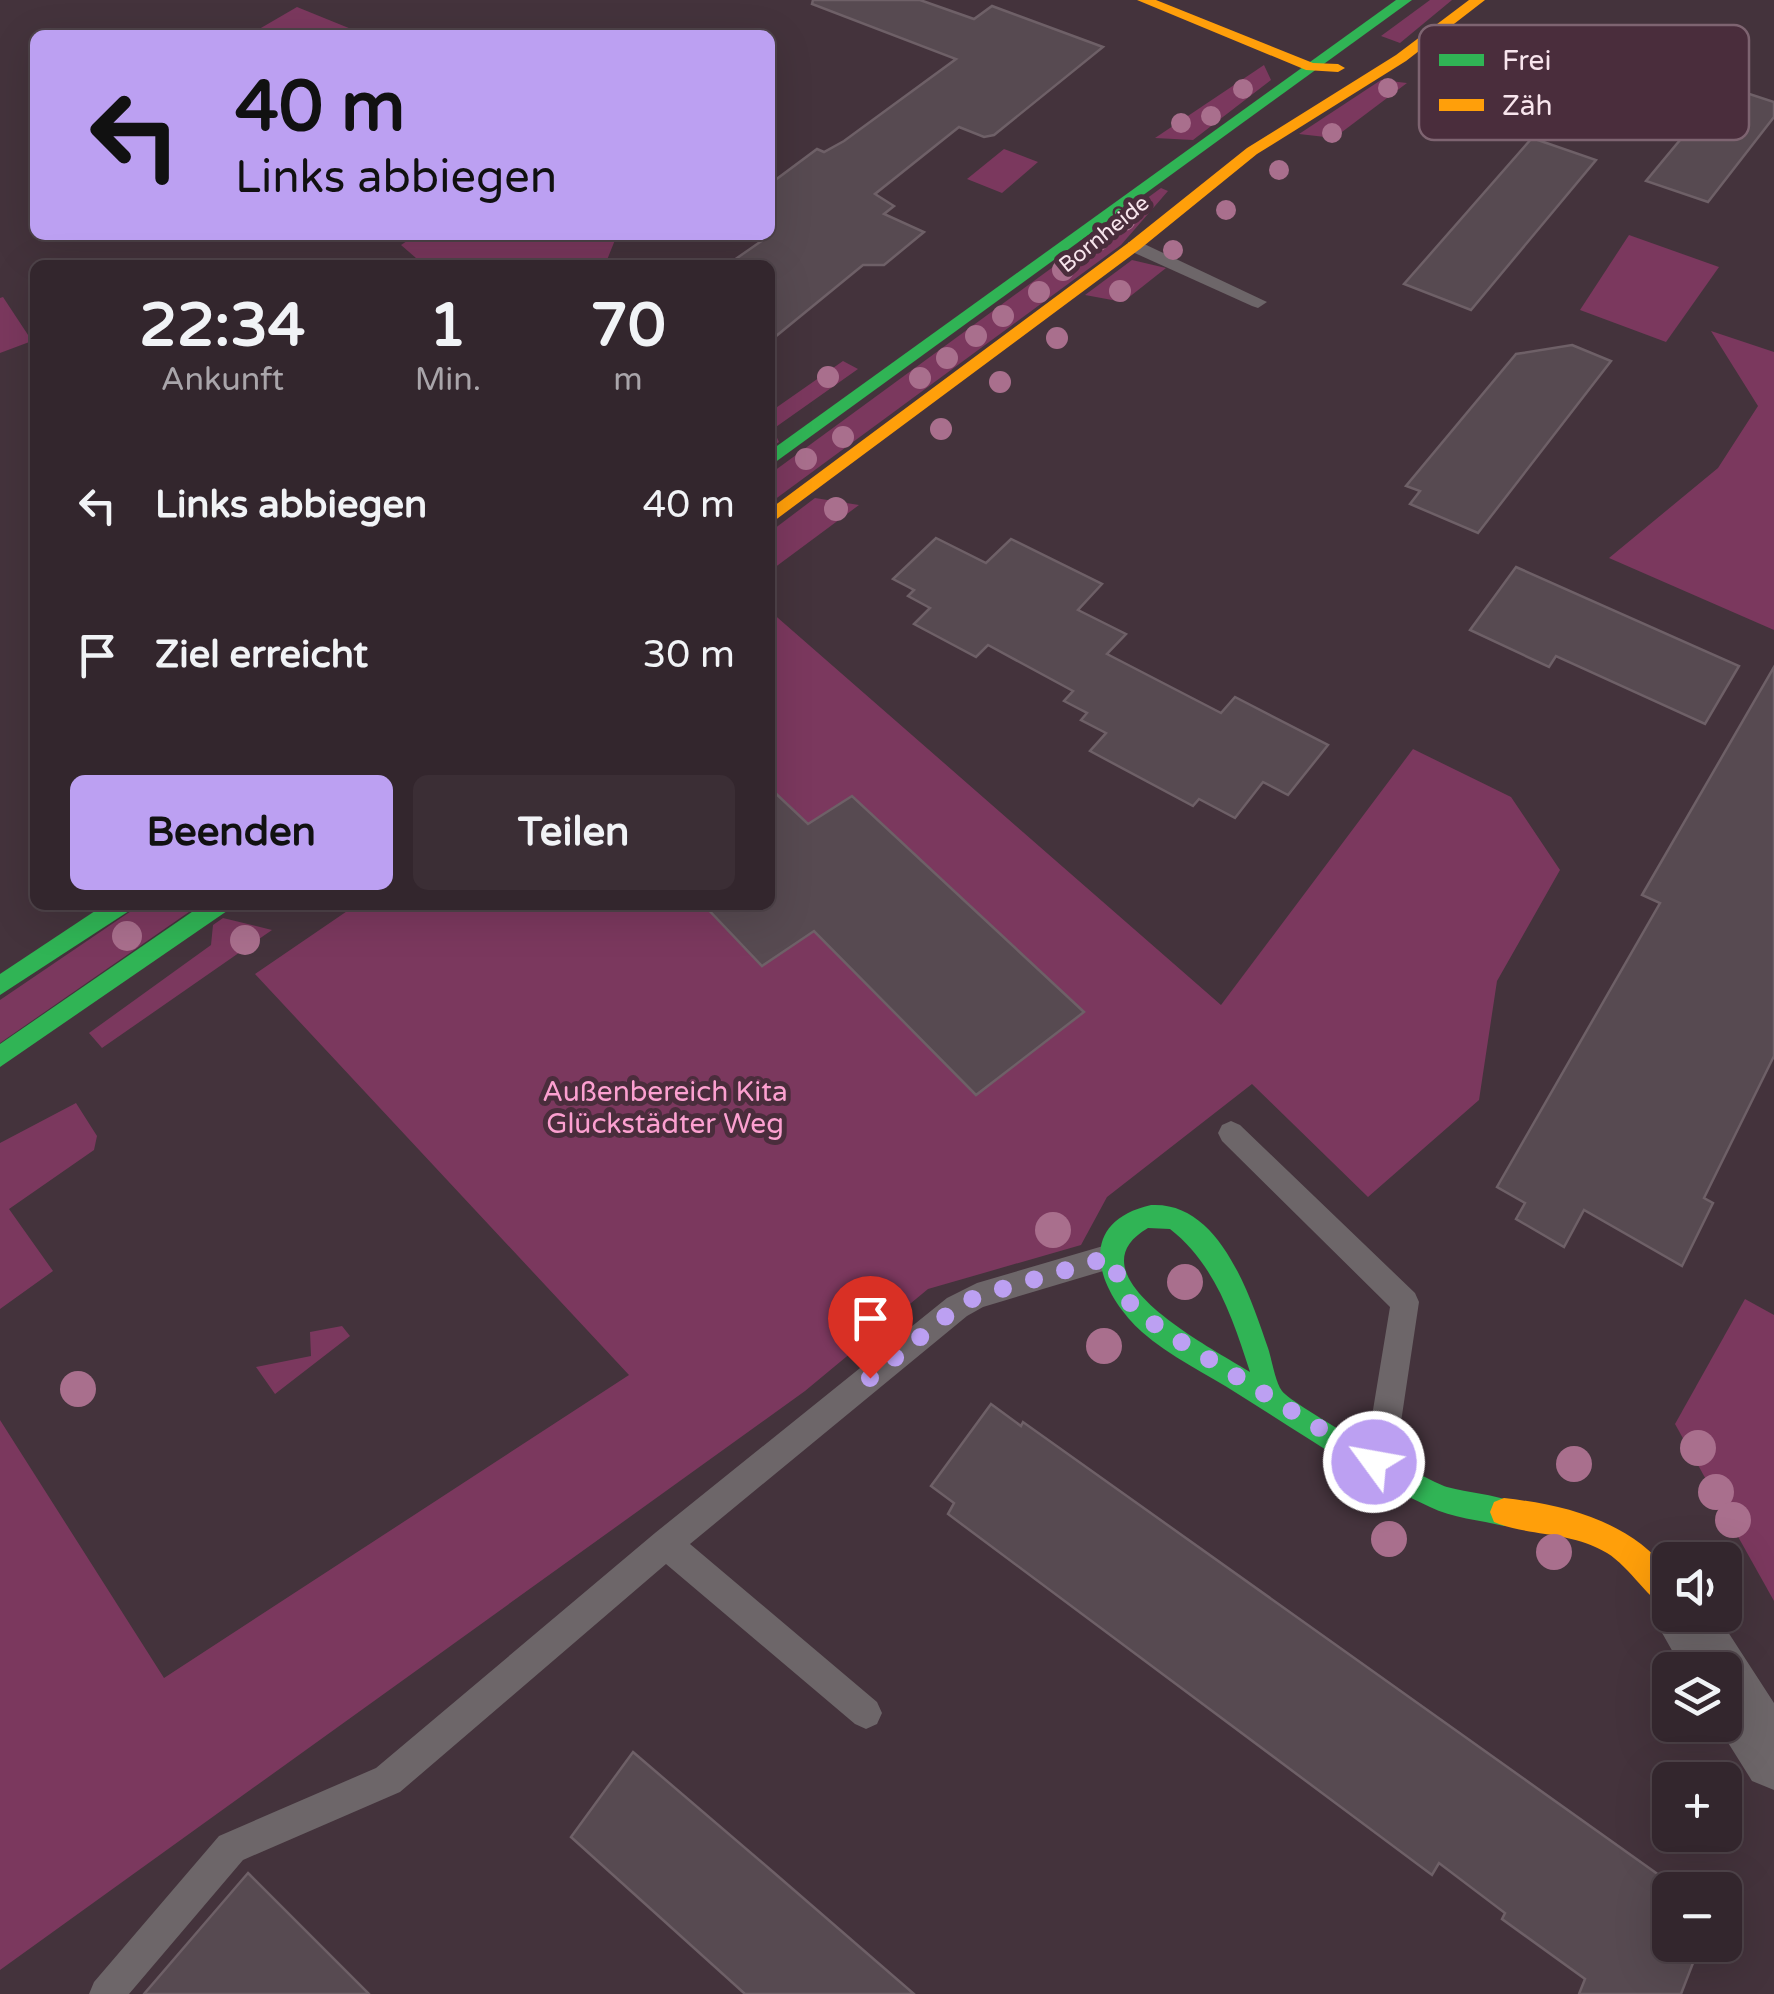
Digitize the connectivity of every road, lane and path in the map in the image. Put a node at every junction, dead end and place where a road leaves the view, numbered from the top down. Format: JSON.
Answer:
{"nodes":[{"id":1,"x":1144,"y":0,"type":"edge"},
{"id":2,"x":1405,"y":0,"type":"edge"},
{"id":3,"x":1478,"y":0,"type":"edge"},
{"id":4,"x":1444,"y":25,"type":"edge"},
{"id":5,"x":1419,"y":43,"type":"edge"},
{"id":6,"x":1311,"y":67,"type":"junction"},
{"id":7,"x":1382,"y":70,"type":"junction"},
{"id":8,"x":1252,"y":152,"type":"junction"},
{"id":9,"x":1134,"y":246,"type":"junction"},
{"id":10,"x":1258,"y":302,"type":"dead end"},
{"id":11,"x":775,"y":456,"type":"edge"},
{"id":12,"x":775,"y":514,"type":"edge"},
{"id":13,"x":114,"y":910,"type":"edge"},
{"id":14,"x":212,"y":910,"type":"edge"},
{"id":15,"x":0,"y":986,"type":"edge"},
{"id":16,"x":0,"y":1058,"type":"edge"},
{"id":17,"x":1231,"y":1134,"type":"dead end"},
{"id":18,"x":1110,"y":1257,"type":"junction"},
{"id":19,"x":1271,"y":1397,"type":"junction"},
{"id":20,"x":1374,"y":1462,"type":"junction"},
{"id":21,"x":666,"y":1544,"type":"junction"},
{"id":22,"x":1652,"y":1576,"type":"edge"},
{"id":23,"x":1742,"y":1709,"type":"edge"},
{"id":24,"x":866,"y":1712,"type":"dead end"},
{"id":25,"x":1774,"y":1759,"type":"edge"},
{"id":26,"x":106,"y":1994,"type":"edge"}],
"edges":[{"from":1,"to":6,"type":"street"},
{"from":2,"to":6,"type":"street","name":"Bornheide"},
{"from":3,"to":4,"type":"street","name":"Bornheide"},
{"from":5,"to":7,"type":"street","name":"Bornheide"},
{"from":6,"to":7,"type":"street"},
{"from":6,"to":8,"type":"street"},
{"from":6,"to":11,"type":"street","name":"Bornheide"},
{"from":7,"to":8,"type":"street","name":"Bornheide"},
{"from":8,"to":9,"type":"street","name":"Bornheide"},
{"from":9,"to":10,"type":"lane"},
{"from":9,"to":12,"type":"street","name":"Bornheide"},
{"from":13,"to":15,"type":"street"},
{"from":14,"to":16,"type":"street"},
{"from":17,"to":20,"type":"lane"},
{"from":18,"to":19,"type":"street"},
{"from":18,"to":19,"type":"street"},
{"from":18,"to":21,"type":"lane"},
{"from":19,"to":20,"type":"street"},
{"from":20,"to":22,"type":"street"},
{"from":21,"to":24,"type":"lane"},
{"from":21,"to":26,"type":"lane"},
{"from":23,"to":25,"type":"street"}]}
